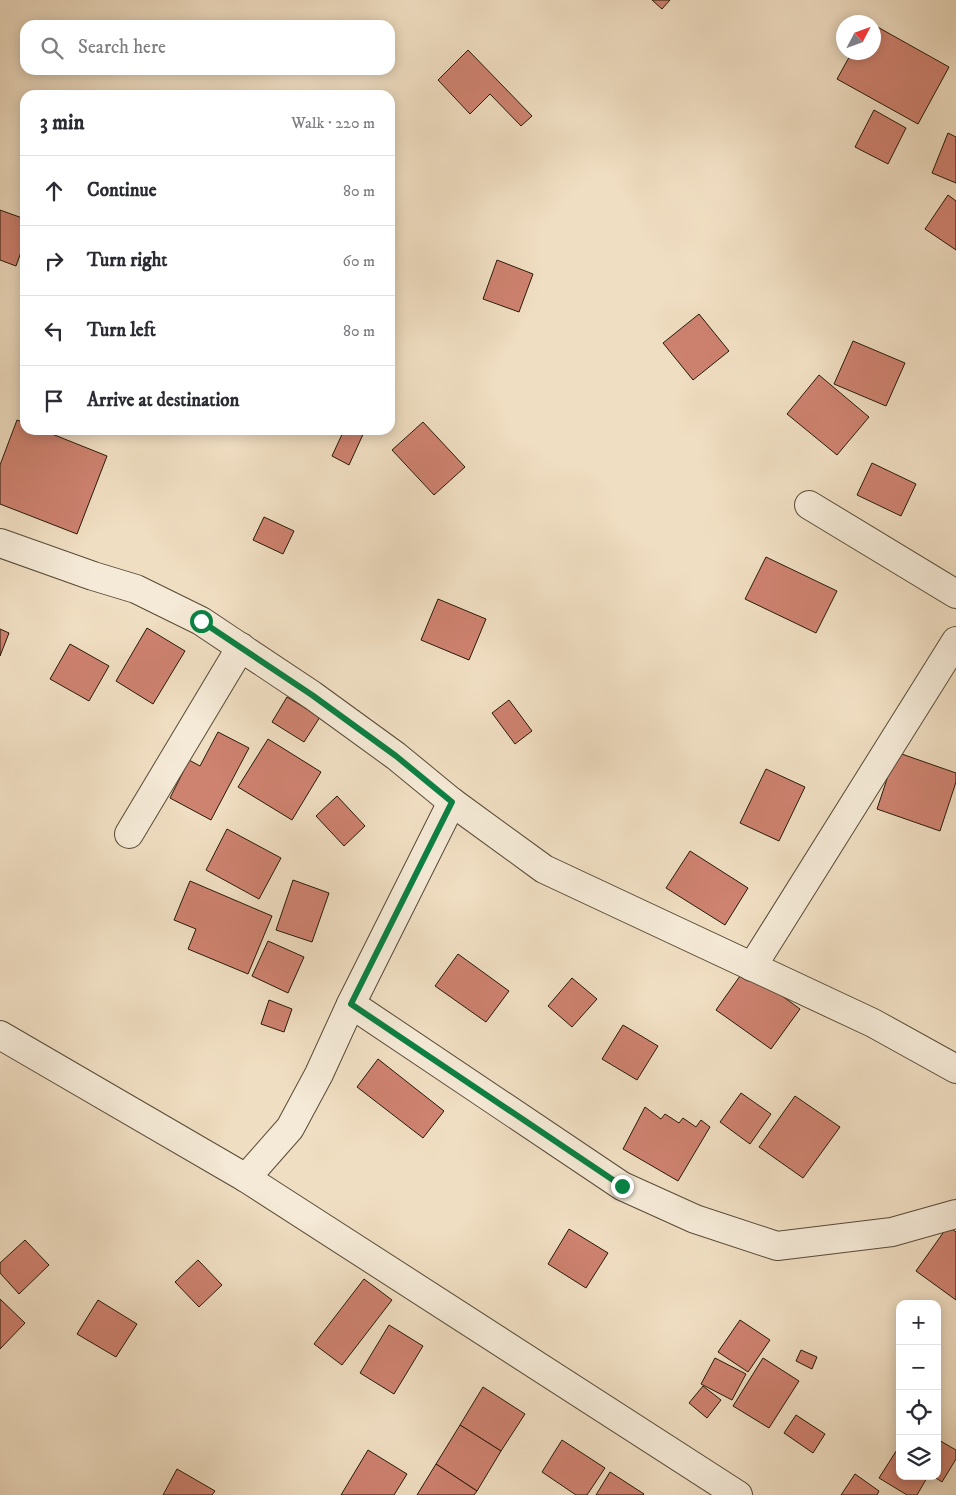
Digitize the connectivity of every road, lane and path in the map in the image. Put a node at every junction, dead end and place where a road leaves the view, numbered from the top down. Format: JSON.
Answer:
{"nodes":[{"id":1,"x":810,"y":504,"type":"dead end"},
{"id":2,"x":0,"y":543,"type":"edge"},
{"id":3,"x":956,"y":594,"type":"edge"},
{"id":4,"x":956,"y":641,"type":"edge"},
{"id":5,"x":241,"y":648,"type":"junction"},
{"id":6,"x":452,"y":802,"type":"junction"},
{"id":7,"x":129,"y":834,"type":"dead end"},
{"id":8,"x":752,"y":967,"type":"junction"},
{"id":9,"x":351,"y":1004,"type":"junction"},
{"id":10,"x":0,"y":1035,"type":"edge"},
{"id":11,"x":956,"y":1069,"type":"edge"},
{"id":12,"x":246,"y":1178,"type":"junction"},
{"id":13,"x":956,"y":1214,"type":"edge"},
{"id":14,"x":738,"y":1495,"type":"edge"}],
"edges":[{"from":1,"to":3,"type":"street"},
{"from":2,"to":5,"type":"street"},
{"from":4,"to":8,"type":"street"},
{"from":5,"to":6,"type":"street"},
{"from":5,"to":7,"type":"street"},
{"from":6,"to":8,"type":"street"},
{"from":6,"to":9,"type":"street"},
{"from":8,"to":11,"type":"street"},
{"from":9,"to":12,"type":"street"},
{"from":9,"to":13,"type":"street"},
{"from":10,"to":12,"type":"street"},
{"from":12,"to":14,"type":"street"}]}
